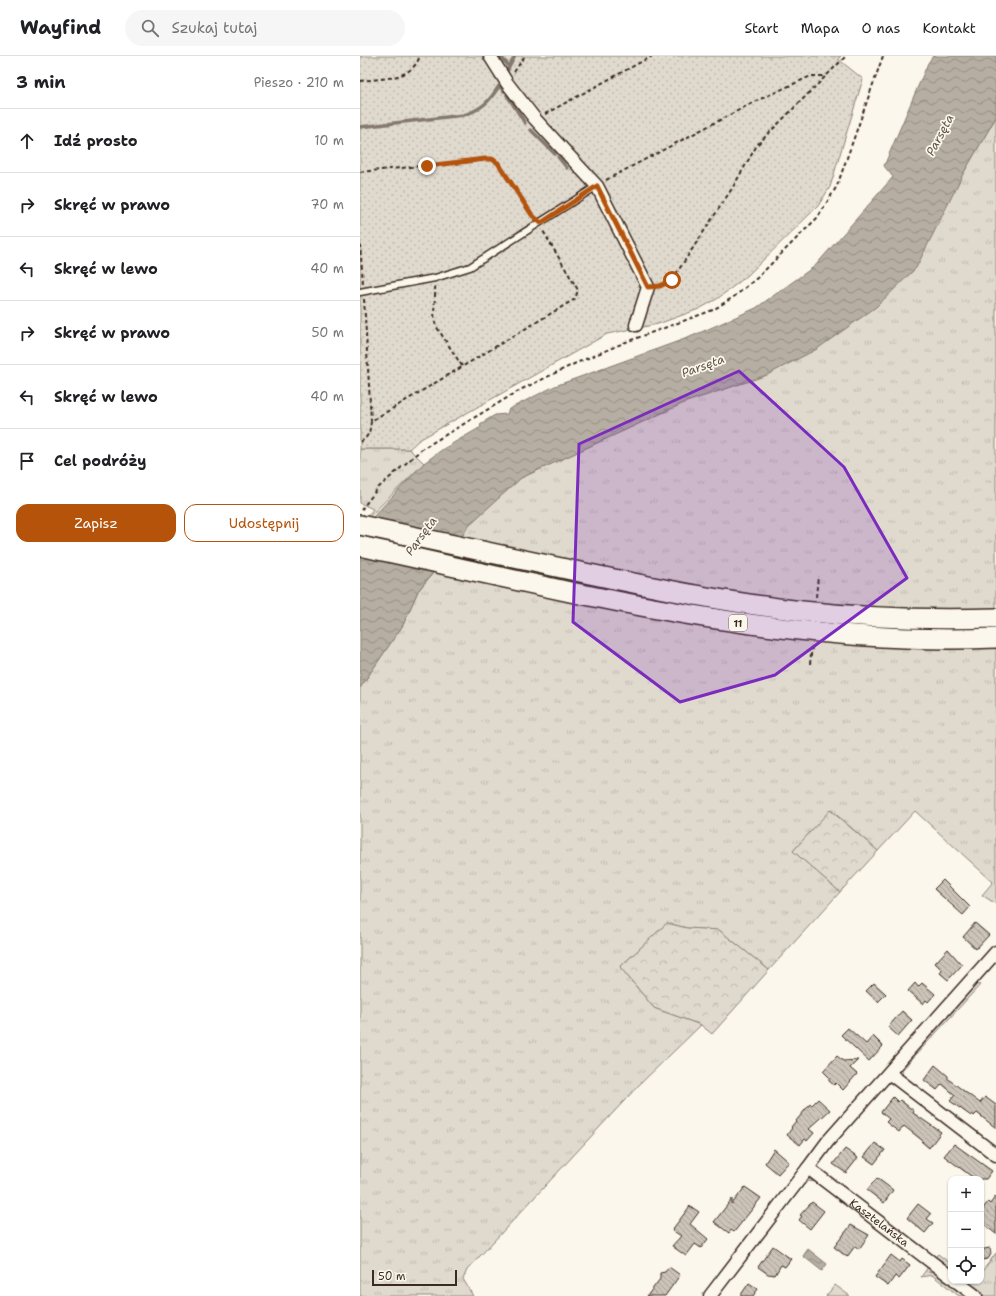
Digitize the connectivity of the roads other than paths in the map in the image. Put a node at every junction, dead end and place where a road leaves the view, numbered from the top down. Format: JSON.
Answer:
{"nodes":[{"id":1,"x":490,"y":56,"type":"edge"},
{"id":2,"x":597,"y":186,"type":"junction"},
{"id":3,"x":362,"y":291,"type":"edge"},
{"id":4,"x":636,"y":325,"type":"dead end"},
{"id":5,"x":360,"y":525,"type":"edge"},
{"id":6,"x":360,"y":546,"type":"edge"},
{"id":7,"x":996,"y":618,"type":"edge"},
{"id":8,"x":996,"y":638,"type":"edge"},
{"id":9,"x":996,"y":952,"type":"edge"},
{"id":10,"x":889,"y":1073,"type":"junction"},
{"id":11,"x":996,"y":1155,"type":"edge"},
{"id":12,"x":808,"y":1168,"type":"junction"},
{"id":13,"x":948,"y":1275,"type":"edge"},
{"id":14,"x":960,"y":1284,"type":"edge"},
{"id":15,"x":710,"y":1296,"type":"edge"},
{"id":16,"x":976,"y":1296,"type":"edge"}],
"edges":[{"from":1,"to":2,"type":"street"},
{"from":2,"to":3,"type":"lane"},
{"from":2,"to":4,"type":"street"},
{"from":5,"to":7,"type":"main road","number":"11"},
{"from":6,"to":8,"type":"main road","number":"11"},
{"from":9,"to":10,"type":"street"},
{"from":10,"to":11,"type":"street"},
{"from":10,"to":12,"type":"street"},
{"from":12,"to":13,"type":"street","name":"Kasztelańska"},
{"from":12,"to":15,"type":"street"},
{"from":14,"to":16,"type":"street"}]}
